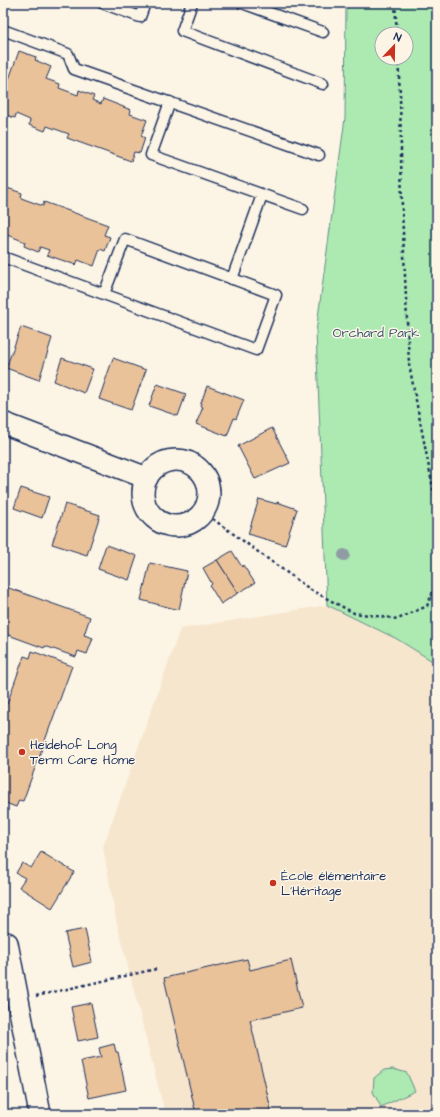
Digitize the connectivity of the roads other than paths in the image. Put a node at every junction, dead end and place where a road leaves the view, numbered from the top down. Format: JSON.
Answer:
{"nodes":[{"id":1,"x":102,"y":3,"type":"edge"},
{"id":2,"x":145,"y":3,"type":"edge"},
{"id":3,"x":192,"y":3,"type":"edge"},
{"id":4,"x":242,"y":3,"type":"edge"},
{"id":5,"x":5,"y":31,"type":"edge"},
{"id":6,"x":323,"y":32,"type":"dead end"},
{"id":7,"x":3,"y":42,"type":"edge"},
{"id":8,"x":323,"y":84,"type":"dead end"},
{"id":9,"x":170,"y":102,"type":"junction"},
{"id":10,"x":319,"y":155,"type":"dead end"},
{"id":11,"x":262,"y":195,"type":"junction"},
{"id":12,"x":303,"y":210,"type":"dead end"},
{"id":13,"x":3,"y":257,"type":"edge"},
{"id":14,"x":232,"y":279,"type":"junction"},
{"id":15,"x":104,"y":294,"type":"junction"},
{"id":16,"x":3,"y":423,"type":"edge"},
{"id":17,"x":147,"y":478,"type":"junction"},
{"id":18,"x":3,"y":944,"type":"edge"},
{"id":19,"x":40,"y":1114,"type":"edge"}],
"edges":[{"from":1,"to":2,"type":"lane"},
{"from":3,"to":8,"type":"lane"},
{"from":4,"to":6,"type":"lane"},
{"from":5,"to":7,"type":"lane"},
{"from":5,"to":9,"type":"lane"},
{"from":9,"to":10,"type":"lane"},
{"from":9,"to":11,"type":"lane"},
{"from":11,"to":12,"type":"lane"},
{"from":11,"to":14,"type":"lane"},
{"from":13,"to":15,"type":"lane"},
{"from":14,"to":15,"type":"lane"},
{"from":14,"to":15,"type":"lane"},
{"from":16,"to":17,"type":"street"},
{"from":17,"to":17,"type":"street"},
{"from":18,"to":19,"type":"street"}]}
